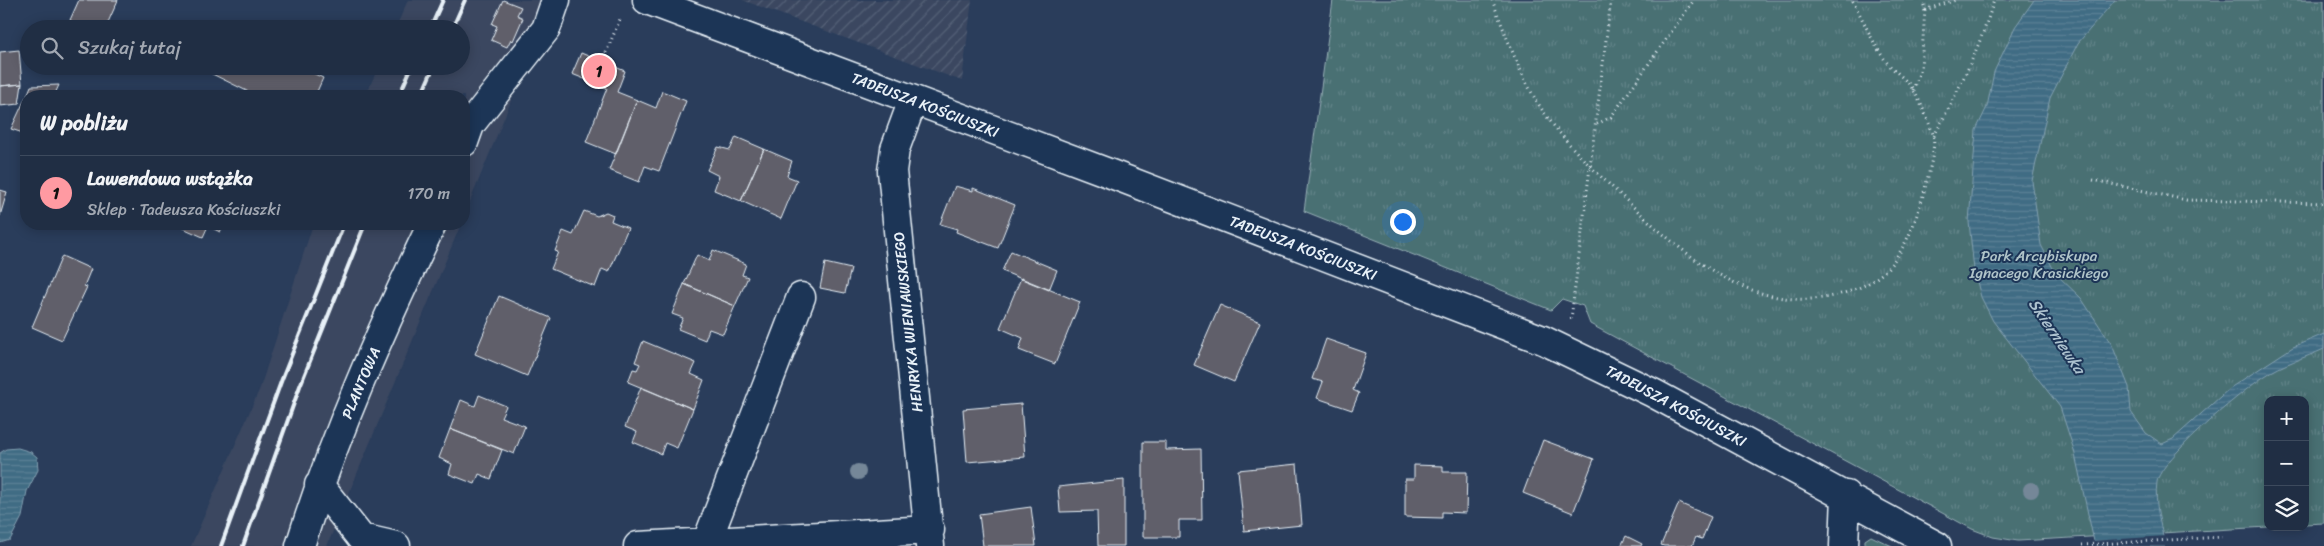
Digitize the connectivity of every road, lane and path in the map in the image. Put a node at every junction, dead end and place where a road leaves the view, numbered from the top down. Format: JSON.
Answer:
{"nodes":[{"id":1,"x":556,"y":0,"type":"edge"},
{"id":2,"x":647,"y":0,"type":"edge"},
{"id":3,"x":1492,"y":0,"type":"edge"},
{"id":4,"x":1611,"y":0,"type":"edge"},
{"id":5,"x":1694,"y":0,"type":"edge"},
{"id":6,"x":1852,"y":0,"type":"edge"},
{"id":7,"x":1923,"y":0,"type":"edge"},
{"id":8,"x":1956,"y":0,"type":"edge"},
{"id":9,"x":1994,"y":0,"type":"edge"},
{"id":10,"x":1925,"y":10,"type":"junction"},
{"id":11,"x":621,"y":17,"type":"dead end"},
{"id":12,"x":602,"y":62,"type":"dead end"},
{"id":13,"x":1913,"y":90,"type":"junction"},
{"id":14,"x":912,"y":100,"type":"junction"},
{"id":15,"x":1597,"y":124,"type":"junction"},
{"id":16,"x":470,"y":126,"type":"edge"},
{"id":17,"x":1934,"y":136,"type":"junction"},
{"id":18,"x":1591,"y":168,"type":"junction"},
{"id":19,"x":2093,"y":180,"type":"dead end"},
{"id":20,"x":2324,"y":203,"type":"edge"},
{"id":21,"x":429,"y":230,"type":"edge"},
{"id":22,"x":801,"y":297,"type":"dead end"},
{"id":23,"x":1570,"y":323,"type":"dead end"},
{"id":24,"x":319,"y":485,"type":"junction"},
{"id":25,"x":1846,"y":496,"type":"junction"},
{"id":26,"x":2222,"y":537,"type":"dead end"},
{"id":27,"x":930,"y":538,"type":"edge"},
{"id":28,"x":706,"y":544,"type":"junction"},
{"id":29,"x":300,"y":546,"type":"edge"},
{"id":30,"x":396,"y":546,"type":"edge"},
{"id":31,"x":638,"y":546,"type":"edge"},
{"id":32,"x":1844,"y":546,"type":"edge"},
{"id":33,"x":1937,"y":546,"type":"edge"},
{"id":34,"x":2082,"y":546,"type":"edge"}],
"edges":[{"from":1,"to":16,"type":"street"},
{"from":2,"to":14,"type":"street","name":"TADEUSZA KOŚCIUSZKI"},
{"from":3,"to":18,"type":"path"},
{"from":4,"to":15,"type":"path"},
{"from":5,"to":15,"type":"path"},
{"from":6,"to":13,"type":"path"},
{"from":7,"to":10,"type":"path"},
{"from":8,"to":10,"type":"path"},
{"from":9,"to":17,"type":"path"},
{"from":10,"to":13,"type":"path"},
{"from":11,"to":12,"type":"path"},
{"from":13,"to":17,"type":"path"},
{"from":14,"to":25,"type":"street","name":"TADEUSZA KOŚCIUSZKI"},
{"from":14,"to":27,"type":"street","name":"HENRYKA WIENIAWSKIEGO"},
{"from":15,"to":18,"type":"path"},
{"from":17,"to":18,"type":"path"},
{"from":18,"to":23,"type":"path"},
{"from":19,"to":20,"type":"path"},
{"from":21,"to":24,"type":"street","name":"PLANTOWA"},
{"from":22,"to":28,"type":"street"},
{"from":24,"to":29,"type":"street","name":"PLANTOWA"},
{"from":24,"to":30,"type":"street"},
{"from":25,"to":32,"type":"street"},
{"from":25,"to":33,"type":"street","name":"TADEUSZA KOŚCIUSZKI"},
{"from":26,"to":34,"type":"path"},
{"from":27,"to":28,"type":"street"},
{"from":28,"to":31,"type":"street"}]}
